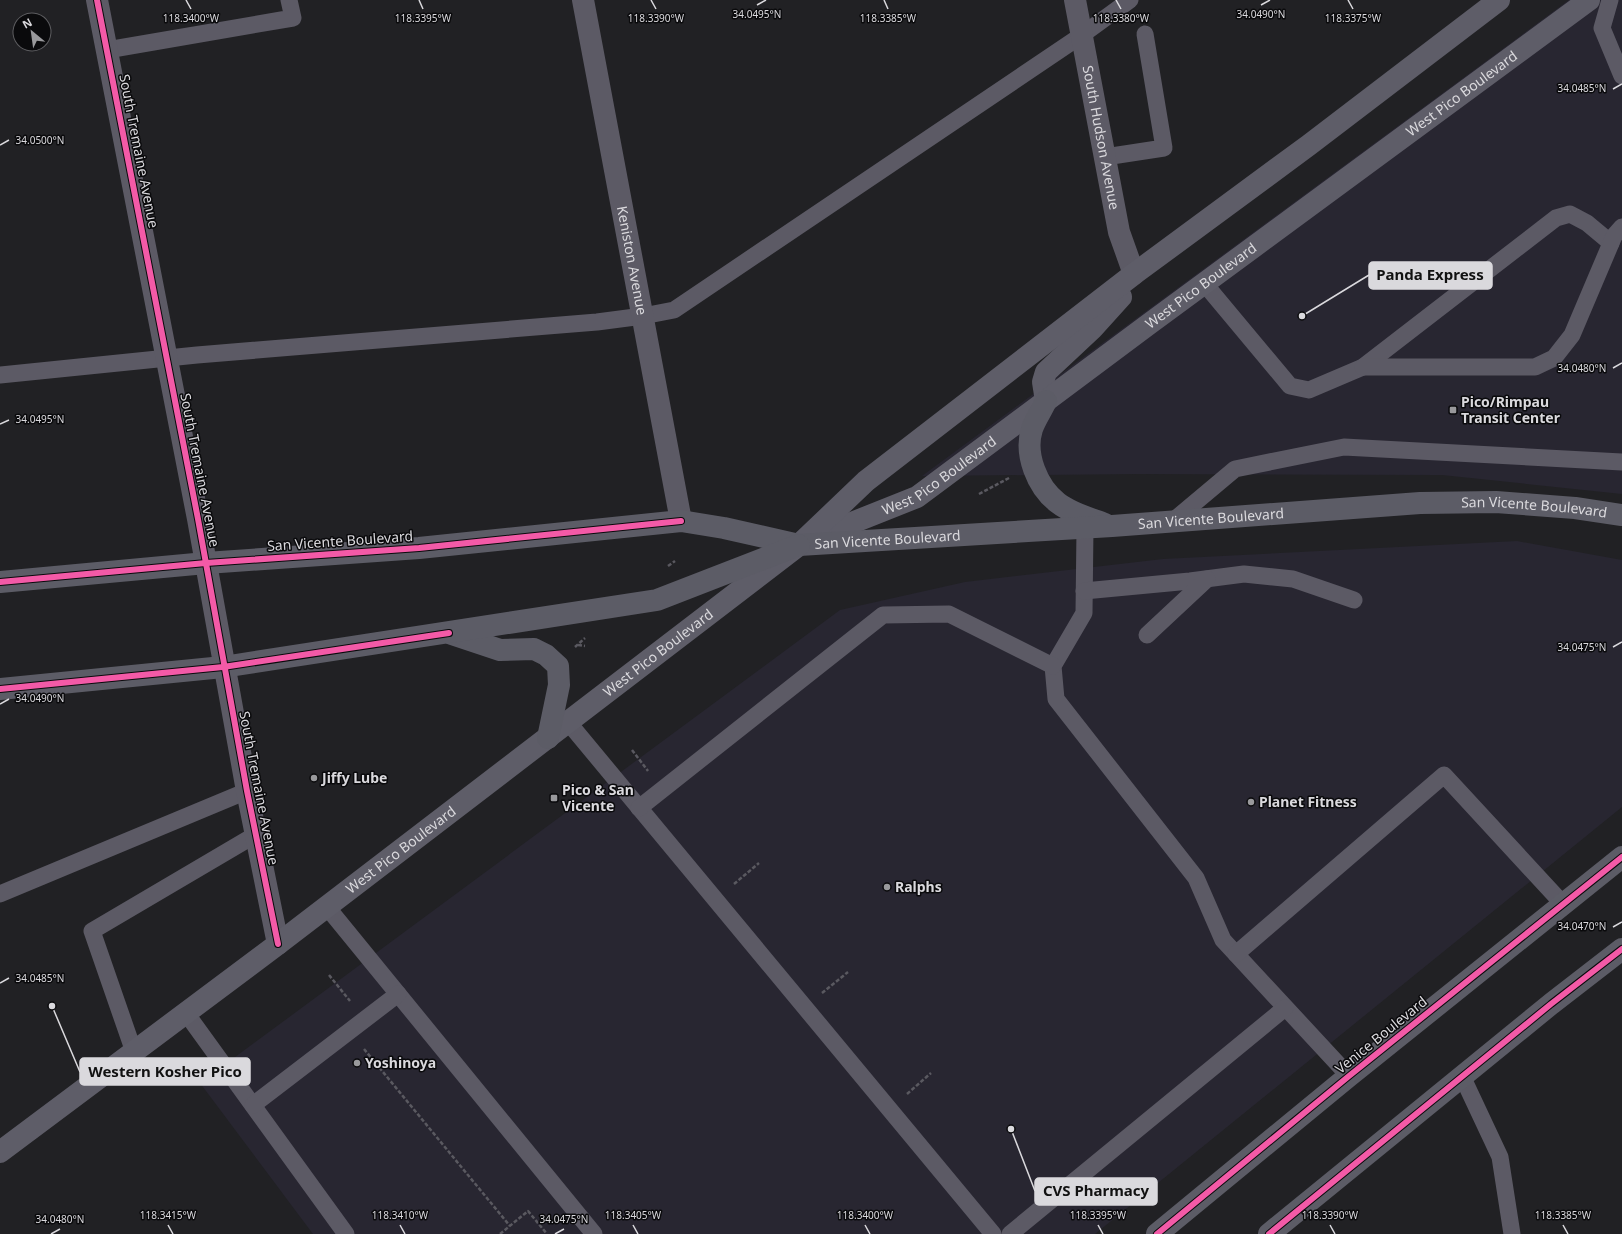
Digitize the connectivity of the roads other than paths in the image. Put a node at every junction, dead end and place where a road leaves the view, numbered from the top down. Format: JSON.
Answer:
{"nodes":[{"id":1,"x":97,"y":0,"type":"edge"},
{"id":2,"x":289,"y":0,"type":"edge"},
{"id":3,"x":584,"y":0,"type":"edge"},
{"id":4,"x":1075,"y":0,"type":"edge"},
{"id":5,"x":1130,"y":0,"type":"edge"},
{"id":6,"x":1499,"y":0,"type":"edge"},
{"id":7,"x":1589,"y":0,"type":"edge"},
{"id":8,"x":1610,"y":0,"type":"edge"},
{"id":9,"x":1145,"y":34,"type":"dead end"},
{"id":10,"x":1082,"y":35,"type":"junction"},
{"id":11,"x":107,"y":50,"type":"junction"},
{"id":12,"x":1622,"y":76,"type":"edge"},
{"id":13,"x":1105,"y":157,"type":"junction"},
{"id":14,"x":1622,"y":227,"type":"edge"},
{"id":15,"x":1611,"y":243,"type":"junction"},
{"id":16,"x":1134,"y":274,"type":"junction"},
{"id":17,"x":1204,"y":283,"type":"junction"},
{"id":18,"x":643,"y":316,"type":"junction"},
{"id":19,"x":166,"y":357,"type":"junction"},
{"id":20,"x":1363,"y":367,"type":"junction"},
{"id":21,"x":0,"y":375,"type":"edge"},
{"id":22,"x":1046,"y":402,"type":"junction"},
{"id":23,"x":1622,"y":462,"type":"edge"},
{"id":24,"x":1622,"y":516,"type":"edge"},
{"id":25,"x":681,"y":521,"type":"junction"},
{"id":26,"x":1173,"y":521,"type":"junction"},
{"id":27,"x":1112,"y":526,"type":"junction"},
{"id":28,"x":1085,"y":528,"type":"junction"},
{"id":29,"x":799,"y":545,"type":"junction"},
{"id":30,"x":206,"y":563,"type":"junction"},
{"id":31,"x":1207,"y":579,"type":"junction"},
{"id":32,"x":0,"y":582,"type":"edge"},
{"id":33,"x":1084,"y":590,"type":"junction"},
{"id":34,"x":1354,"y":600,"type":"dead end"},
{"id":35,"x":449,"y":633,"type":"junction"},
{"id":36,"x":1147,"y":635,"type":"dead end"},
{"id":37,"x":1053,"y":666,"type":"junction"},
{"id":38,"x":223,"y":667,"type":"junction"},
{"id":39,"x":0,"y":689,"type":"edge"},
{"id":40,"x":568,"y":722,"type":"junction"},
{"id":41,"x":548,"y":738,"type":"junction"},
{"id":42,"x":247,"y":791,"type":"junction"},
{"id":43,"x":639,"y":808,"type":"junction"},
{"id":44,"x":255,"y":835,"type":"junction"},
{"id":45,"x":1622,"y":857,"type":"edge"},
{"id":46,"x":0,"y":894,"type":"edge"},
{"id":47,"x":1563,"y":904,"type":"junction"},
{"id":48,"x":327,"y":907,"type":"junction"},
{"id":49,"x":278,"y":944,"type":"junction"},
{"id":50,"x":1622,"y":948,"type":"edge"},
{"id":51,"x":1236,"y":954,"type":"junction"},
{"id":52,"x":398,"y":994,"type":"junction"},
{"id":53,"x":1285,"y":1008,"type":"junction"},
{"id":54,"x":186,"y":1013,"type":"junction"},
{"id":55,"x":134,"y":1052,"type":"junction"},
{"id":56,"x":1349,"y":1076,"type":"junction"},
{"id":57,"x":1462,"y":1076,"type":"junction"},
{"id":58,"x":253,"y":1105,"type":"junction"},
{"id":59,"x":0,"y":1152,"type":"edge"},
{"id":60,"x":346,"y":1234,"type":"edge"},
{"id":61,"x":594,"y":1234,"type":"edge"},
{"id":62,"x":993,"y":1234,"type":"edge"},
{"id":63,"x":1010,"y":1234,"type":"edge"},
{"id":64,"x":1157,"y":1234,"type":"edge"},
{"id":65,"x":1269,"y":1234,"type":"edge"},
{"id":66,"x":1512,"y":1234,"type":"edge"}],
"edges":[{"from":1,"to":11,"type":"street","name":"South Tremaine Avenue"},
{"from":2,"to":11,"type":"lane"},
{"from":3,"to":18,"type":"street","name":"Keniston Avenue"},
{"from":4,"to":10,"type":"street","name":"South Hudson Avenue"},
{"from":5,"to":10,"type":"lane"},
{"from":6,"to":16,"type":"main road","name":"West Pico Boulevard"},
{"from":7,"to":17,"type":"main road","name":"West Pico Boulevard"},
{"from":8,"to":12,"type":"lane"},
{"from":9,"to":13,"type":"lane"},
{"from":10,"to":13,"type":"street","name":"South Hudson Avenue"},
{"from":10,"to":18,"type":"lane"},
{"from":11,"to":19,"type":"street","name":"South Tremaine Avenue"},
{"from":13,"to":16,"type":"street","name":"South Hudson Avenue"},
{"from":14,"to":15,"type":"lane"},
{"from":15,"to":20,"type":"lane"},
{"from":15,"to":20,"type":"lane"},
{"from":16,"to":22,"type":"main road"},
{"from":16,"to":29,"type":"main road","name":"West Pico Boulevard"},
{"from":17,"to":20,"type":"lane"},
{"from":17,"to":22,"type":"main road","name":"West Pico Boulevard"},
{"from":18,"to":19,"type":"lane"},
{"from":18,"to":25,"type":"street","name":"Keniston Avenue"},
{"from":19,"to":21,"type":"lane"},
{"from":19,"to":30,"type":"street","name":"South Tremaine Avenue"},
{"from":22,"to":27,"type":"main road"},
{"from":22,"to":29,"type":"main road","name":"West Pico Boulevard"},
{"from":23,"to":26,"type":"lane"},
{"from":24,"to":26,"type":"main road","name":"San Vicente Boulevard"},
{"from":25,"to":29,"type":"main road","name":"San Vicente Boulevard"},
{"from":25,"to":30,"type":"main road","name":"San Vicente Boulevard"},
{"from":26,"to":27,"type":"main road","name":"San Vicente Boulevard"},
{"from":27,"to":28,"type":"main road","name":"San Vicente Boulevard"},
{"from":28,"to":29,"type":"main road","name":"San Vicente Boulevard"},
{"from":28,"to":33,"type":"lane"},
{"from":29,"to":35,"type":"main road","name":"San Vicente Boulevard"},
{"from":29,"to":40,"type":"main road","name":"West Pico Boulevard"},
{"from":30,"to":32,"type":"main road","name":"San Vicente Boulevard"},
{"from":30,"to":38,"type":"street","name":"South Tremaine Avenue"},
{"from":31,"to":33,"type":"lane"},
{"from":31,"to":34,"type":"lane"},
{"from":31,"to":36,"type":"lane"},
{"from":33,"to":37,"type":"lane"},
{"from":35,"to":38,"type":"main road","name":"San Vicente Boulevard"},
{"from":35,"to":41,"type":"main road"},
{"from":37,"to":43,"type":"lane"},
{"from":37,"to":51,"type":"lane"},
{"from":38,"to":39,"type":"main road","name":"San Vicente Boulevard"},
{"from":38,"to":42,"type":"street","name":"South Tremaine Avenue"},
{"from":40,"to":41,"type":"main road","name":"West Pico Boulevard"},
{"from":40,"to":43,"type":"lane"},
{"from":41,"to":48,"type":"main road","name":"West Pico Boulevard"},
{"from":42,"to":44,"type":"street","name":"South Tremaine Avenue"},
{"from":42,"to":46,"type":"lane"},
{"from":43,"to":62,"type":"lane"},
{"from":44,"to":49,"type":"street","name":"South Tremaine Avenue"},
{"from":44,"to":55,"type":"lane"},
{"from":45,"to":47,"type":"main road","name":"Venice Boulevard"},
{"from":47,"to":51,"type":"lane"},
{"from":47,"to":56,"type":"main road","name":"Venice Boulevard"},
{"from":48,"to":49,"type":"main road","name":"West Pico Boulevard"},
{"from":48,"to":52,"type":"lane"},
{"from":49,"to":54,"type":"main road","name":"West Pico Boulevard"},
{"from":50,"to":57,"type":"main road"},
{"from":51,"to":53,"type":"lane"},
{"from":52,"to":58,"type":"lane"},
{"from":52,"to":61,"type":"lane"},
{"from":53,"to":56,"type":"lane"},
{"from":53,"to":63,"type":"lane"},
{"from":54,"to":55,"type":"main road","name":"West Pico Boulevard"},
{"from":54,"to":58,"type":"lane"},
{"from":55,"to":59,"type":"main road","name":"West Pico Boulevard"},
{"from":56,"to":64,"type":"main road","name":"Venice Boulevard"},
{"from":57,"to":65,"type":"main road"},
{"from":57,"to":66,"type":"lane"},
{"from":58,"to":60,"type":"lane"}]}
